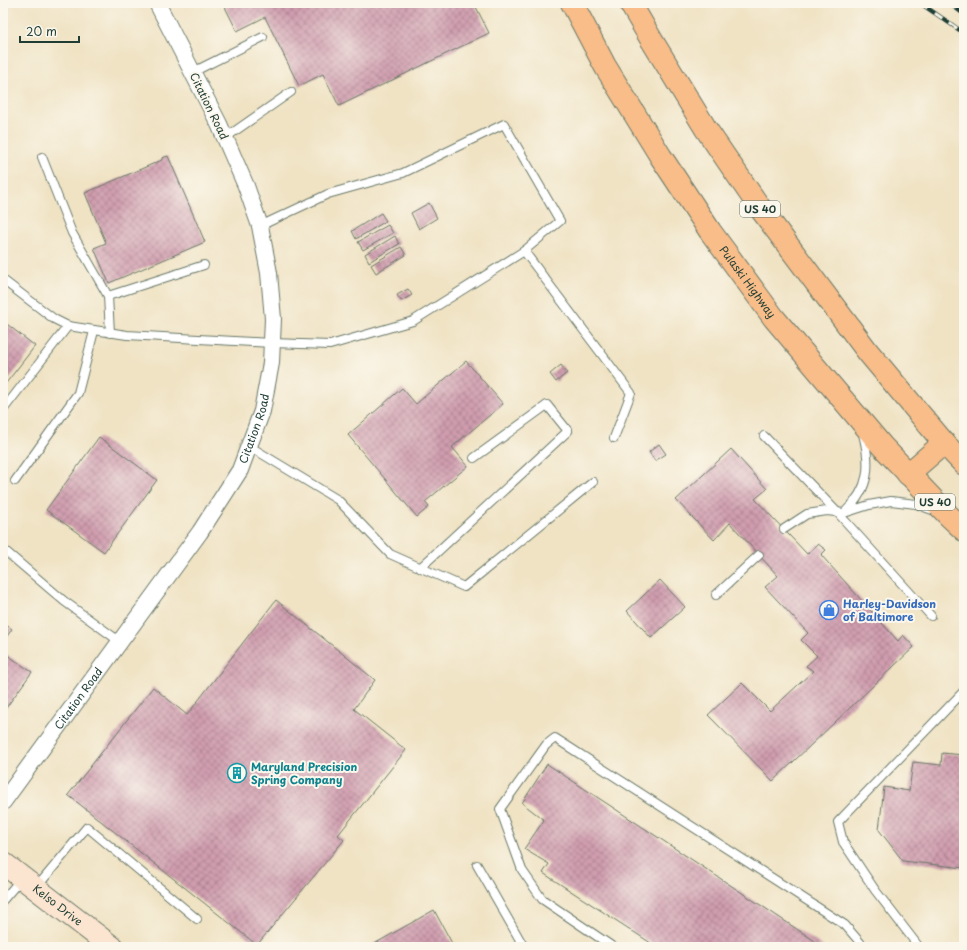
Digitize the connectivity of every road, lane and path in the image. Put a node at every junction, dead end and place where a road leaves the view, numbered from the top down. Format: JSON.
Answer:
{"nodes":[{"id":1,"x":157,"y":3,"type":"edge"},
{"id":2,"x":572,"y":3,"type":"edge"},
{"id":3,"x":630,"y":3,"type":"edge"},
{"id":4,"x":263,"y":37,"type":"dead end"},
{"id":5,"x":193,"y":72,"type":"junction"},
{"id":6,"x":291,"y":92,"type":"dead end"},
{"id":7,"x":225,"y":138,"type":"junction"},
{"id":8,"x":42,"y":157,"type":"dead end"},
{"id":9,"x":260,"y":226,"type":"junction"},
{"id":10,"x":524,"y":251,"type":"junction"},
{"id":11,"x":204,"y":265,"type":"dead end"},
{"id":12,"x":3,"y":280,"type":"edge"},
{"id":13,"x":108,"y":296,"type":"junction"},
{"id":14,"x":68,"y":326,"type":"junction"},
{"id":15,"x":94,"y":331,"type":"junction"},
{"id":16,"x":110,"y":333,"type":"junction"},
{"id":17,"x":272,"y":343,"type":"junction"},
{"id":18,"x":3,"y":410,"type":"edge"},
{"id":19,"x":860,"y":421,"type":"junction"},
{"id":20,"x":764,"y":436,"type":"dead end"},
{"id":21,"x":614,"y":438,"type":"dead end"},
{"id":22,"x":249,"y":446,"type":"junction"},
{"id":23,"x":958,"y":454,"type":"edge"},
{"id":24,"x":474,"y":458,"type":"dead end"},
{"id":25,"x":908,"y":474,"type":"junction"},
{"id":26,"x":15,"y":480,"type":"dead end"},
{"id":27,"x":592,"y":482,"type":"dead end"},
{"id":28,"x":840,"y":512,"type":"junction"},
{"id":29,"x":956,"y":523,"type":"edge"},
{"id":30,"x":784,"y":529,"type":"dead end"},
{"id":31,"x":3,"y":549,"type":"edge"},
{"id":32,"x":759,"y":555,"type":"dead end"},
{"id":33,"x":420,"y":568,"type":"junction"},
{"id":34,"x":716,"y":595,"type":"dead end"},
{"id":35,"x":931,"y":616,"type":"dead end"},
{"id":36,"x":120,"y":641,"type":"junction"},
{"id":37,"x":964,"y":691,"type":"edge"},
{"id":38,"x":3,"y":802,"type":"edge"},
{"id":39,"x":3,"y":863,"type":"edge"},
{"id":40,"x":477,"y":865,"type":"dead end"},
{"id":41,"x":29,"y":883,"type":"junction"},
{"id":42,"x":3,"y":900,"type":"edge"},
{"id":43,"x":197,"y":919,"type":"dead end"},
{"id":44,"x":112,"y":947,"type":"edge"},
{"id":45,"x":524,"y":947,"type":"edge"},
{"id":46,"x":613,"y":947,"type":"edge"},
{"id":47,"x":864,"y":947,"type":"edge"},
{"id":48,"x":919,"y":947,"type":"edge"}],
"edges":[{"from":1,"to":5,"type":"street","name":"Citation Road"},
{"from":2,"to":19,"type":"highway","name":"Pulaski Highway","number":"US 40"},
{"from":3,"to":23,"type":"highway","number":"US 40"},
{"from":4,"to":5,"type":"lane"},
{"from":5,"to":7,"type":"street","name":"Citation Road"},
{"from":6,"to":7,"type":"lane"},
{"from":7,"to":9,"type":"street","name":"Citation Road"},
{"from":8,"to":13,"type":"lane"},
{"from":9,"to":10,"type":"lane"},
{"from":9,"to":17,"type":"street","name":"Citation Road"},
{"from":10,"to":17,"type":"lane"},
{"from":10,"to":21,"type":"lane"},
{"from":11,"to":13,"type":"lane"},
{"from":12,"to":14,"type":"lane"},
{"from":13,"to":16,"type":"lane"},
{"from":14,"to":15,"type":"lane"},
{"from":14,"to":18,"type":"lane"},
{"from":15,"to":16,"type":"lane"},
{"from":15,"to":26,"type":"lane"},
{"from":16,"to":17,"type":"lane"},
{"from":17,"to":22,"type":"street","name":"Citation Road"},
{"from":19,"to":25,"type":"highway","name":"Pulaski Highway","number":"US 40"},
{"from":19,"to":28,"type":"lane"},
{"from":20,"to":28,"type":"lane"},
{"from":22,"to":33,"type":"lane"},
{"from":22,"to":36,"type":"street","name":"Citation Road"},
{"from":23,"to":25,"type":"highway"},
{"from":24,"to":33,"type":"lane"},
{"from":25,"to":29,"type":"highway","name":"Pulaski Highway","number":"US 40"},
{"from":27,"to":33,"type":"lane"},
{"from":28,"to":29,"type":"lane"},
{"from":28,"to":30,"type":"lane"},
{"from":28,"to":35,"type":"lane"},
{"from":31,"to":36,"type":"lane"},
{"from":32,"to":34,"type":"lane"},
{"from":36,"to":38,"type":"street","name":"Citation Road"},
{"from":37,"to":48,"type":"lane"},
{"from":39,"to":41,"type":"street","name":"Kelso Drive"},
{"from":40,"to":45,"type":"lane"},
{"from":41,"to":42,"type":"lane"},
{"from":41,"to":43,"type":"lane"},
{"from":41,"to":44,"type":"street","name":"Kelso Drive"},
{"from":46,"to":47,"type":"lane"}]}
